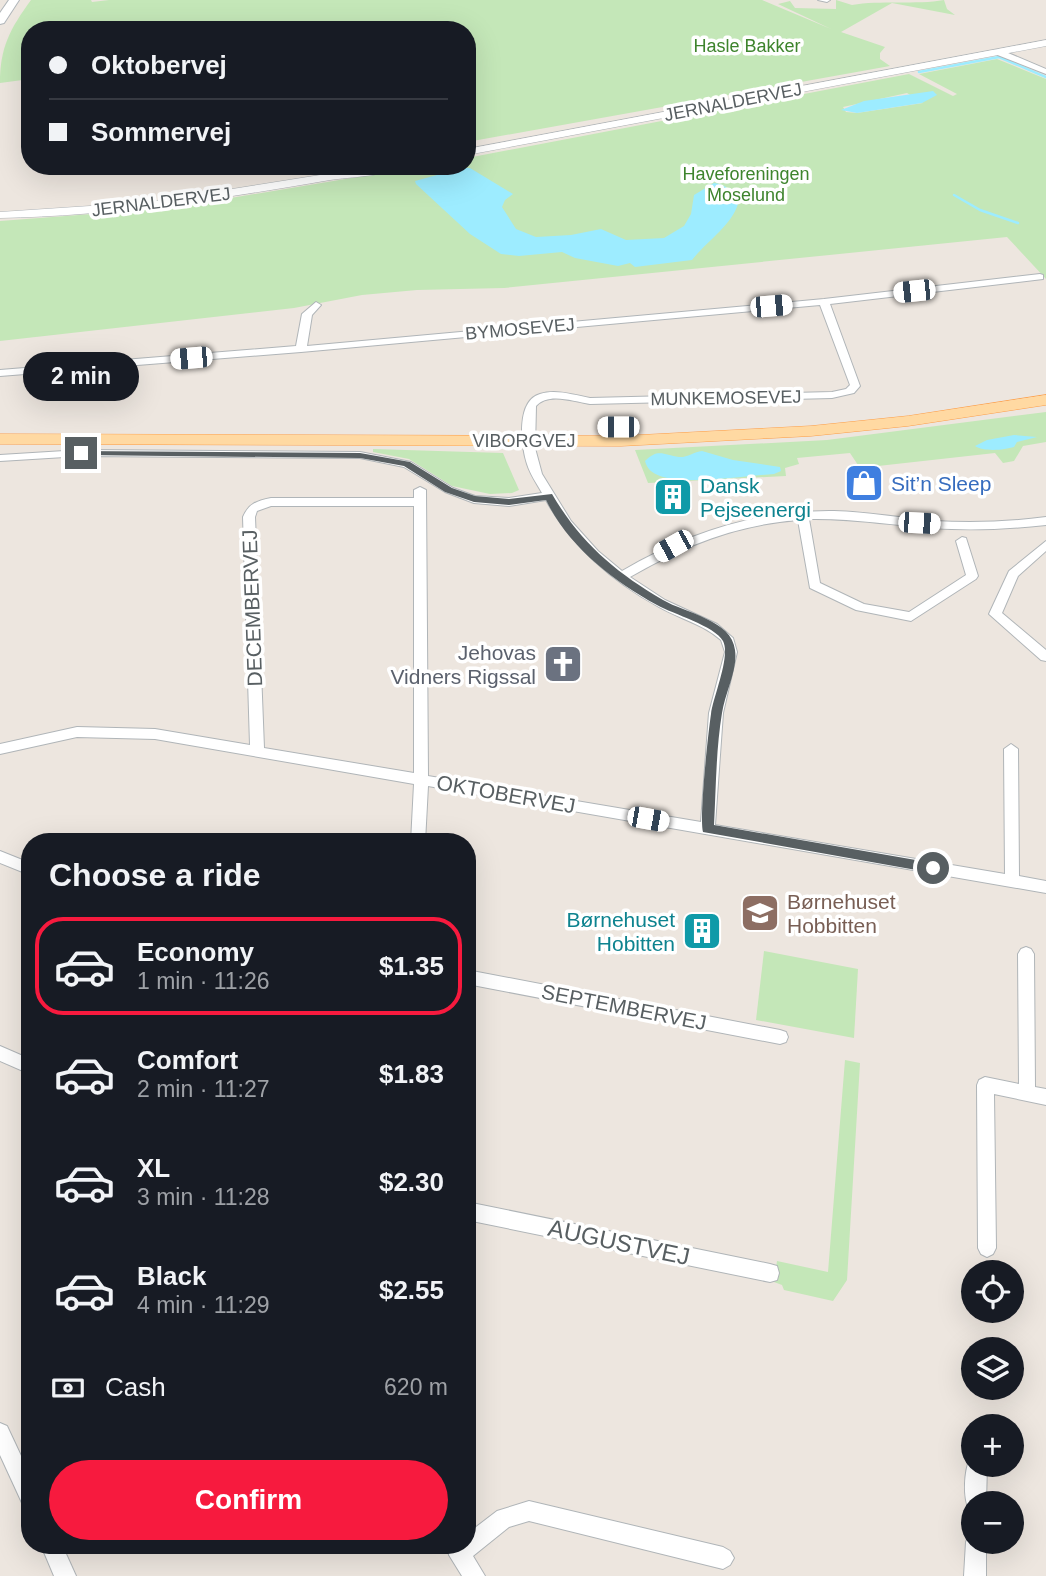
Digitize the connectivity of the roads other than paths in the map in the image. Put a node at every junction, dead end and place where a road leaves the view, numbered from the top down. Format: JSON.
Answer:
{"nodes":[{"id":1,"x":14,"y":0,"type":"edge"},
{"id":2,"x":821,"y":0,"type":"edge"},
{"id":3,"x":827,"y":0,"type":"edge"},
{"id":4,"x":0,"y":21,"type":"edge"},
{"id":5,"x":1046,"y":43,"type":"edge"},
{"id":6,"x":998,"y":52,"type":"junction"},
{"id":7,"x":1046,"y":72,"type":"edge"},
{"id":8,"x":476,"y":150,"type":"edge"},
{"id":9,"x":346,"y":175,"type":"edge"},
{"id":10,"x":0,"y":215,"type":"edge"},
{"id":11,"x":1040,"y":277,"type":"dead end"},
{"id":12,"x":824,"y":302,"type":"junction"},
{"id":13,"x":316,"y":305,"type":"dead end"},
{"id":14,"x":301,"y":349,"type":"junction"},
{"id":15,"x":0,"y":373,"type":"edge"},
{"id":16,"x":1046,"y":389,"type":"edge"},
{"id":17,"x":1046,"y":400,"type":"edge"},
{"id":18,"x":0,"y":430,"type":"edge"},
{"id":19,"x":530,"y":434,"type":"junction"},
{"id":20,"x":0,"y":439,"type":"edge"},
{"id":21,"x":0,"y":458,"type":"edge"},
{"id":22,"x":549,"y":496,"type":"junction"},
{"id":23,"x":803,"y":516,"type":"junction"},
{"id":24,"x":1042,"y":522,"type":"edge"},
{"id":25,"x":1046,"y":532,"type":"edge"},
{"id":26,"x":962,"y":541,"type":"dead end"},
{"id":27,"x":1046,"y":545,"type":"edge"},
{"id":28,"x":621,"y":577,"type":"junction"},
{"id":29,"x":1046,"y":657,"type":"edge"},
{"id":30,"x":1011,"y":749,"type":"dead end"},
{"id":31,"x":0,"y":750,"type":"edge"},
{"id":32,"x":257,"y":751,"type":"junction"},
{"id":33,"x":421,"y":779,"type":"junction"},
{"id":34,"x":708,"y":829,"type":"junction"},
{"id":35,"x":418,"y":833,"type":"edge"},
{"id":36,"x":0,"y":857,"type":"edge"},
{"id":37,"x":21,"y":866,"type":"edge"},
{"id":38,"x":1012,"y":881,"type":"junction"},
{"id":39,"x":1046,"y":887,"type":"edge"},
{"id":40,"x":1026,"y":954,"type":"dead end"},
{"id":41,"x":476,"y":979,"type":"edge"},
{"id":42,"x":780,"y":1037,"type":"dead end"},
{"id":43,"x":0,"y":1053,"type":"edge"},
{"id":44,"x":21,"y":1064,"type":"edge"},
{"id":45,"x":1027,"y":1093,"type":"junction"},
{"id":46,"x":1046,"y":1097,"type":"edge"},
{"id":47,"x":476,"y":1213,"type":"edge"},
{"id":48,"x":987,"y":1248,"type":"dead end"},
{"id":49,"x":770,"y":1273,"type":"dead end"},
{"id":50,"x":0,"y":1433,"type":"edge"},
{"id":51,"x":21,"y":1478,"type":"edge"},
{"id":52,"x":476,"y":1536,"type":"edge"},
{"id":53,"x":55,"y":1554,"type":"edge"},
{"id":54,"x":460,"y":1554,"type":"edge"},
{"id":55,"x":976,"y":1554,"type":"edge"},
{"id":56,"x":723,"y":1558,"type":"dead end"},
{"id":57,"x":65,"y":1576,"type":"edge"},
{"id":58,"x":474,"y":1576,"type":"edge"},
{"id":59,"x":975,"y":1576,"type":"edge"}],
"edges":[{"from":1,"to":4,"type":"main road"},
{"from":2,"to":3,"type":"street"},
{"from":5,"to":6,"type":"street","name":"JERNALDERVEJ"},
{"from":6,"to":7,"type":"street"},
{"from":6,"to":8,"type":"street","name":"JERNALDERVEJ"},
{"from":9,"to":10,"type":"street","name":"JERNALDERVEJ"},
{"from":11,"to":12,"type":"street","name":"BYMOSEVEJ"},
{"from":12,"to":14,"type":"street","name":"BYMOSEVEJ"},
{"from":12,"to":19,"type":"street","name":"MUNKEMOSEVEJ"},
{"from":13,"to":14,"type":"street"},
{"from":14,"to":15,"type":"street","name":"BYMOSEVEJ"},
{"from":16,"to":19,"type":"main road","name":"VIBORGVEJ"},
{"from":17,"to":19,"type":"main road","name":"VIBORGVEJ"},
{"from":18,"to":19,"type":"main road","name":"VIBORGVEJ"},
{"from":19,"to":20,"type":"main road","name":"VIBORGVEJ"},
{"from":19,"to":22,"type":"street"},
{"from":21,"to":22,"type":"street"},
{"from":22,"to":28,"type":"street"},
{"from":23,"to":24,"type":"street"},
{"from":23,"to":26,"type":"street"},
{"from":23,"to":28,"type":"street"},
{"from":24,"to":25,"type":"street"},
{"from":27,"to":29,"type":"street"},
{"from":28,"to":34,"type":"street"},
{"from":30,"to":38,"type":"street"},
{"from":31,"to":32,"type":"street","name":"OKTOBERVEJ"},
{"from":32,"to":33,"type":"street","name":"OKTOBERVEJ"},
{"from":32,"to":33,"type":"street","name":"DECEMBERVEJ"},
{"from":33,"to":34,"type":"street","name":"OKTOBERVEJ"},
{"from":33,"to":35,"type":"street"},
{"from":34,"to":38,"type":"street","name":"OKTOBERVEJ"},
{"from":36,"to":37,"type":"street"},
{"from":38,"to":39,"type":"street","name":"OKTOBERVEJ"},
{"from":40,"to":45,"type":"street"},
{"from":41,"to":42,"type":"street","name":"SEPTEMBERVEJ"},
{"from":43,"to":44,"type":"street"},
{"from":45,"to":46,"type":"street"},
{"from":45,"to":48,"type":"street"},
{"from":47,"to":49,"type":"street","name":"AUGUSTVEJ"},
{"from":50,"to":51,"type":"street"},
{"from":52,"to":56,"type":"street"},
{"from":53,"to":57,"type":"street"},
{"from":54,"to":58,"type":"street"},
{"from":55,"to":59,"type":"street"}]}
